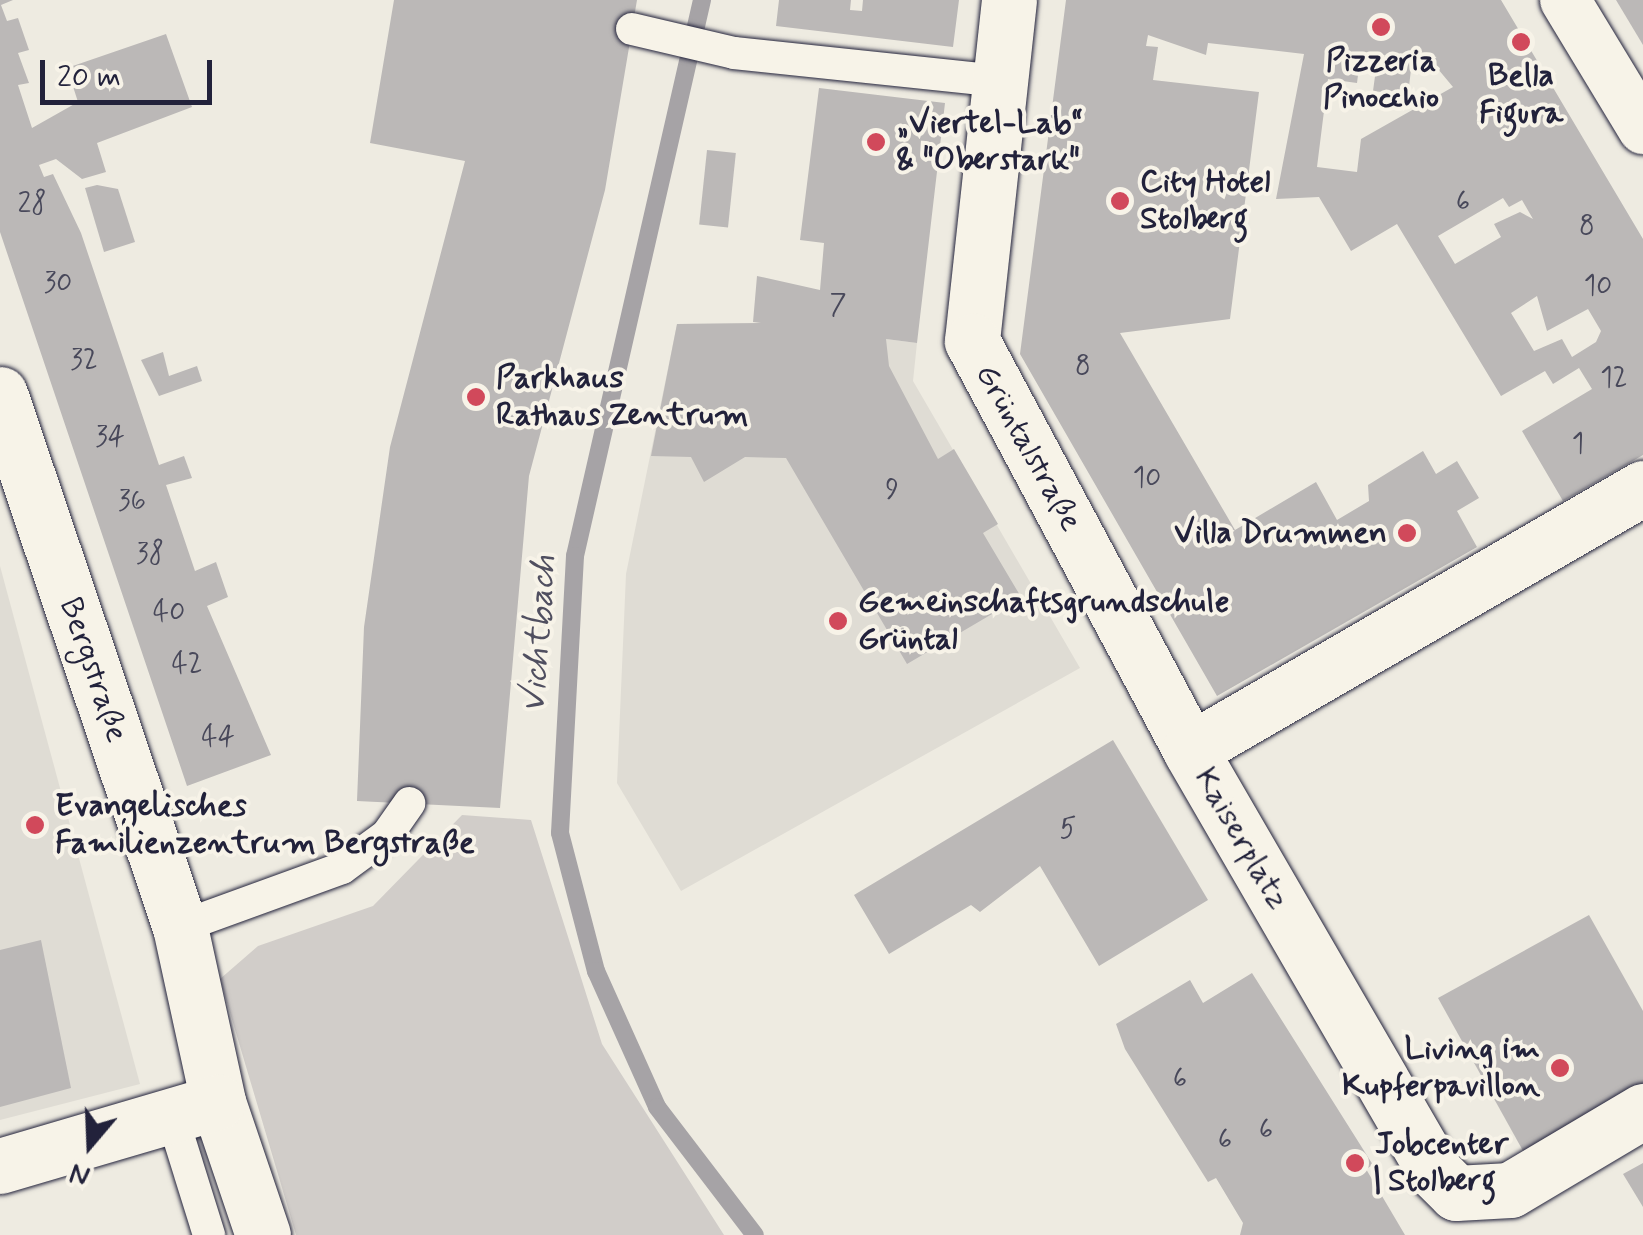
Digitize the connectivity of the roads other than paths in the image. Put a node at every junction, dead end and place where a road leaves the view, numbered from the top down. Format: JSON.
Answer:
{"nodes":[{"id":1,"x":1009,"y":0,"type":"edge"},
{"id":2,"x":1565,"y":0,"type":"edge"},
{"id":3,"x":642,"y":32,"type":"dead end"},
{"id":4,"x":999,"y":82,"type":"junction"},
{"id":5,"x":1643,"y":129,"type":"edge"},
{"id":6,"x":0,"y":394,"type":"edge"},
{"id":7,"x":1643,"y":488,"type":"edge"},
{"id":8,"x":1190,"y":750,"type":"junction"},
{"id":9,"x":409,"y":804,"type":"dead end"},
{"id":10,"x":201,"y":920,"type":"junction"},
{"id":11,"x":195,"y":1109,"type":"junction"},
{"id":12,"x":1643,"y":1111,"type":"edge"},
{"id":13,"x":0,"y":1166,"type":"edge"},
{"id":14,"x":209,"y":1235,"type":"edge"},
{"id":15,"x":263,"y":1235,"type":"edge"}],
"edges":[{"from":1,"to":4,"type":"street","name":"Grüntalstraße"},
{"from":2,"to":5,"type":"street"},
{"from":3,"to":4,"type":"lane"},
{"from":4,"to":8,"type":"street","name":"Grüntalstraße"},
{"from":6,"to":10,"type":"street","name":"Bergstraße"},
{"from":7,"to":8,"type":"street","name":"Kaiserplatz"},
{"from":8,"to":12,"type":"street","name":"Kaiserplatz"},
{"from":9,"to":10,"type":"lane"},
{"from":10,"to":11,"type":"street","name":"Bergstraße"},
{"from":11,"to":13,"type":"street"},
{"from":11,"to":14,"type":"lane"},
{"from":11,"to":15,"type":"street","name":"Bergstraße"}]}
